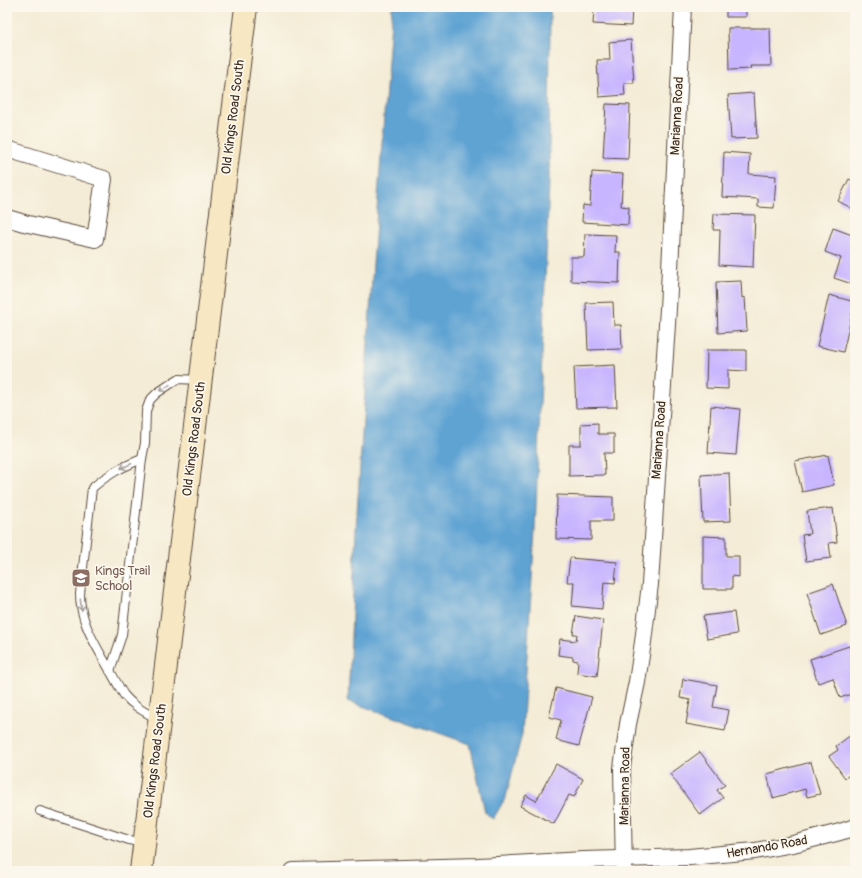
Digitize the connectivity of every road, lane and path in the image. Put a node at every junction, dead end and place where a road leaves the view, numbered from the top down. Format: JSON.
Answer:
{"nodes":[{"id":1,"x":246,"y":7,"type":"edge"},
{"id":2,"x":683,"y":7,"type":"edge"},
{"id":3,"x":7,"y":149,"type":"edge"},
{"id":4,"x":7,"y":218,"type":"edge"},
{"id":5,"x":201,"y":380,"type":"junction"},
{"id":6,"x":142,"y":459,"type":"junction"},
{"id":7,"x":110,"y":671,"type":"junction"},
{"id":8,"x":160,"y":720,"type":"junction"},
{"id":9,"x":40,"y":811,"type":"dead end"},
{"id":10,"x":855,"y":826,"type":"edge"},
{"id":11,"x":145,"y":843,"type":"junction"},
{"id":12,"x":624,"y":865,"type":"edge"},
{"id":13,"x":364,"y":870,"type":"edge"},
{"id":14,"x":141,"y":871,"type":"edge"},
{"id":15,"x":293,"y":871,"type":"edge"}],
"edges":[{"from":1,"to":5,"type":"street","name":"Old Kings Road South"},
{"from":2,"to":12,"type":"street","name":"Marianna Road"},
{"from":3,"to":4,"type":"street"},
{"from":5,"to":6,"type":"lane","one_way":true},
{"from":5,"to":8,"type":"street","name":"Old Kings Road South"},
{"from":6,"to":7,"type":"lane"},
{"from":6,"to":7,"type":"lane","one_way":true},
{"from":7,"to":8,"type":"lane"},
{"from":8,"to":11,"type":"street","name":"Old Kings Road South"},
{"from":9,"to":11,"type":"lane"},
{"from":10,"to":12,"type":"street","name":"Hernando Road"},
{"from":11,"to":14,"type":"street","name":"Old Kings Road South"},
{"from":12,"to":13,"type":"street","name":"Hernando Road"},
{"from":13,"to":15,"type":"street","name":"Hernando Road"}]}
